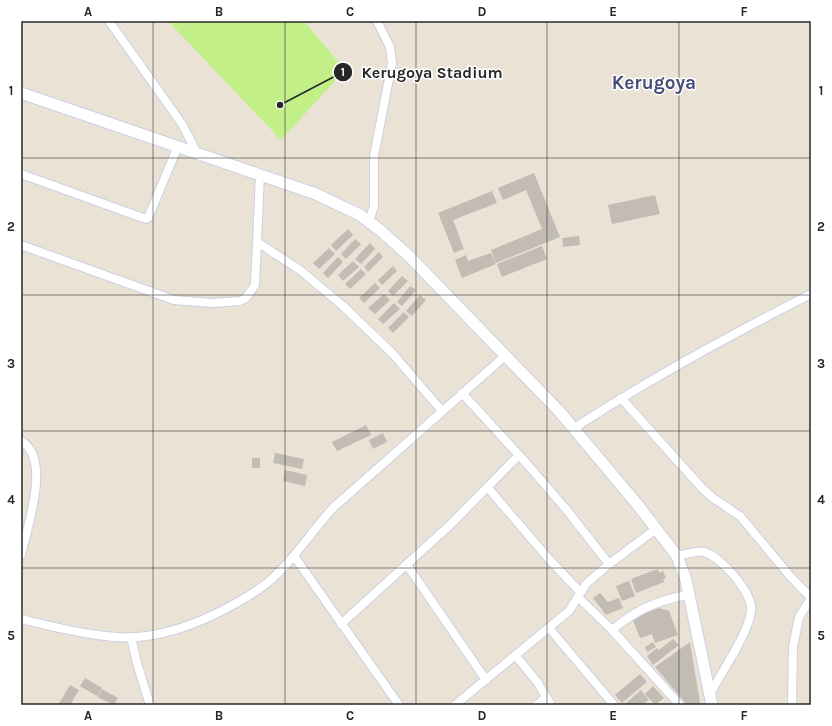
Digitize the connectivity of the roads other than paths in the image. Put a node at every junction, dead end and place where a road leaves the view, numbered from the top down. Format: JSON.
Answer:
{"nodes":[{"id":1,"x":109,"y":21,"type":"edge"},
{"id":2,"x":377,"y":21,"type":"edge"},
{"id":3,"x":22,"y":95,"type":"edge"},
{"id":4,"x":178,"y":146,"type":"junction"},
{"id":5,"x":197,"y":153,"type":"junction"},
{"id":6,"x":21,"y":174,"type":"edge"},
{"id":7,"x":260,"y":175,"type":"junction"},
{"id":8,"x":369,"y":221,"type":"junction"},
{"id":9,"x":257,"y":242,"type":"junction"},
{"id":10,"x":21,"y":246,"type":"edge"},
{"id":11,"x":811,"y":294,"type":"edge"},
{"id":12,"x":505,"y":356,"type":"junction"},
{"id":13,"x":462,"y":393,"type":"junction"},
{"id":14,"x":621,"y":398,"type":"junction"},
{"id":15,"x":442,"y":411,"type":"junction"},
{"id":16,"x":574,"y":428,"type":"junction"},
{"id":17,"x":21,"y":441,"type":"edge"},
{"id":18,"x":519,"y":455,"type":"junction"},
{"id":19,"x":488,"y":488,"type":"junction"},
{"id":20,"x":656,"y":530,"type":"junction"},
{"id":21,"x":21,"y":555,"type":"edge"},
{"id":22,"x":294,"y":556,"type":"junction"},
{"id":23,"x":677,"y":556,"type":"junction"},
{"id":24,"x":609,"y":564,"type":"junction"},
{"id":25,"x":407,"y":565,"type":"junction"},
{"id":26,"x":689,"y":594,"type":"junction"},
{"id":27,"x":579,"y":595,"type":"junction"},
{"id":28,"x":21,"y":619,"type":"edge"},
{"id":29,"x":341,"y":624,"type":"junction"},
{"id":30,"x":549,"y":628,"type":"junction"},
{"id":31,"x":612,"y":630,"type":"junction"},
{"id":32,"x":131,"y":637,"type":"junction"},
{"id":33,"x":516,"y":656,"type":"junction"},
{"id":34,"x":486,"y":680,"type":"junction"},
{"id":35,"x":710,"y":694,"type":"junction"},
{"id":36,"x":546,"y":697,"type":"junction"},
{"id":37,"x":459,"y":704,"type":"edge"},
{"id":38,"x":150,"y":705,"type":"edge"},
{"id":39,"x":399,"y":705,"type":"edge"},
{"id":40,"x":537,"y":705,"type":"edge"},
{"id":41,"x":551,"y":705,"type":"edge"},
{"id":42,"x":614,"y":705,"type":"edge"},
{"id":43,"x":680,"y":705,"type":"edge"},
{"id":44,"x":712,"y":705,"type":"edge"},
{"id":45,"x":792,"y":705,"type":"edge"}],
"edges":[{"from":1,"to":5,"type":"street"},
{"from":2,"to":8,"type":"street"},
{"from":3,"to":4,"type":"main road"},
{"from":4,"to":5,"type":"main road"},
{"from":4,"to":6,"type":"street"},
{"from":5,"to":7,"type":"main road"},
{"from":7,"to":8,"type":"main road"},
{"from":7,"to":9,"type":"street"},
{"from":8,"to":12,"type":"main road"},
{"from":9,"to":10,"type":"street"},
{"from":9,"to":15,"type":"street"},
{"from":11,"to":14,"type":"street"},
{"from":12,"to":13,"type":"street"},
{"from":12,"to":16,"type":"main road"},
{"from":13,"to":15,"type":"street"},
{"from":13,"to":18,"type":"street"},
{"from":14,"to":16,"type":"street"},
{"from":14,"to":45,"type":"street"},
{"from":15,"to":22,"type":"street"},
{"from":16,"to":20,"type":"main road"},
{"from":17,"to":21,"type":"street"},
{"from":18,"to":19,"type":"street"},
{"from":18,"to":24,"type":"street"},
{"from":19,"to":25,"type":"street"},
{"from":19,"to":27,"type":"street"},
{"from":20,"to":23,"type":"main road"},
{"from":20,"to":24,"type":"street"},
{"from":22,"to":29,"type":"street"},
{"from":22,"to":32,"type":"street"},
{"from":23,"to":26,"type":"main road"},
{"from":23,"to":35,"type":"street"},
{"from":24,"to":27,"type":"street"},
{"from":25,"to":29,"type":"street"},
{"from":25,"to":34,"type":"street"},
{"from":26,"to":31,"type":"street"},
{"from":26,"to":35,"type":"main road"},
{"from":27,"to":30,"type":"street"},
{"from":27,"to":31,"type":"street"},
{"from":28,"to":32,"type":"street"},
{"from":29,"to":39,"type":"street"},
{"from":30,"to":33,"type":"street"},
{"from":30,"to":42,"type":"street"},
{"from":31,"to":43,"type":"street"},
{"from":32,"to":38,"type":"street"},
{"from":33,"to":34,"type":"street"},
{"from":33,"to":36,"type":"street"},
{"from":34,"to":37,"type":"street"},
{"from":35,"to":44,"type":"main road"},
{"from":36,"to":40,"type":"street"},
{"from":36,"to":41,"type":"street"}]}
